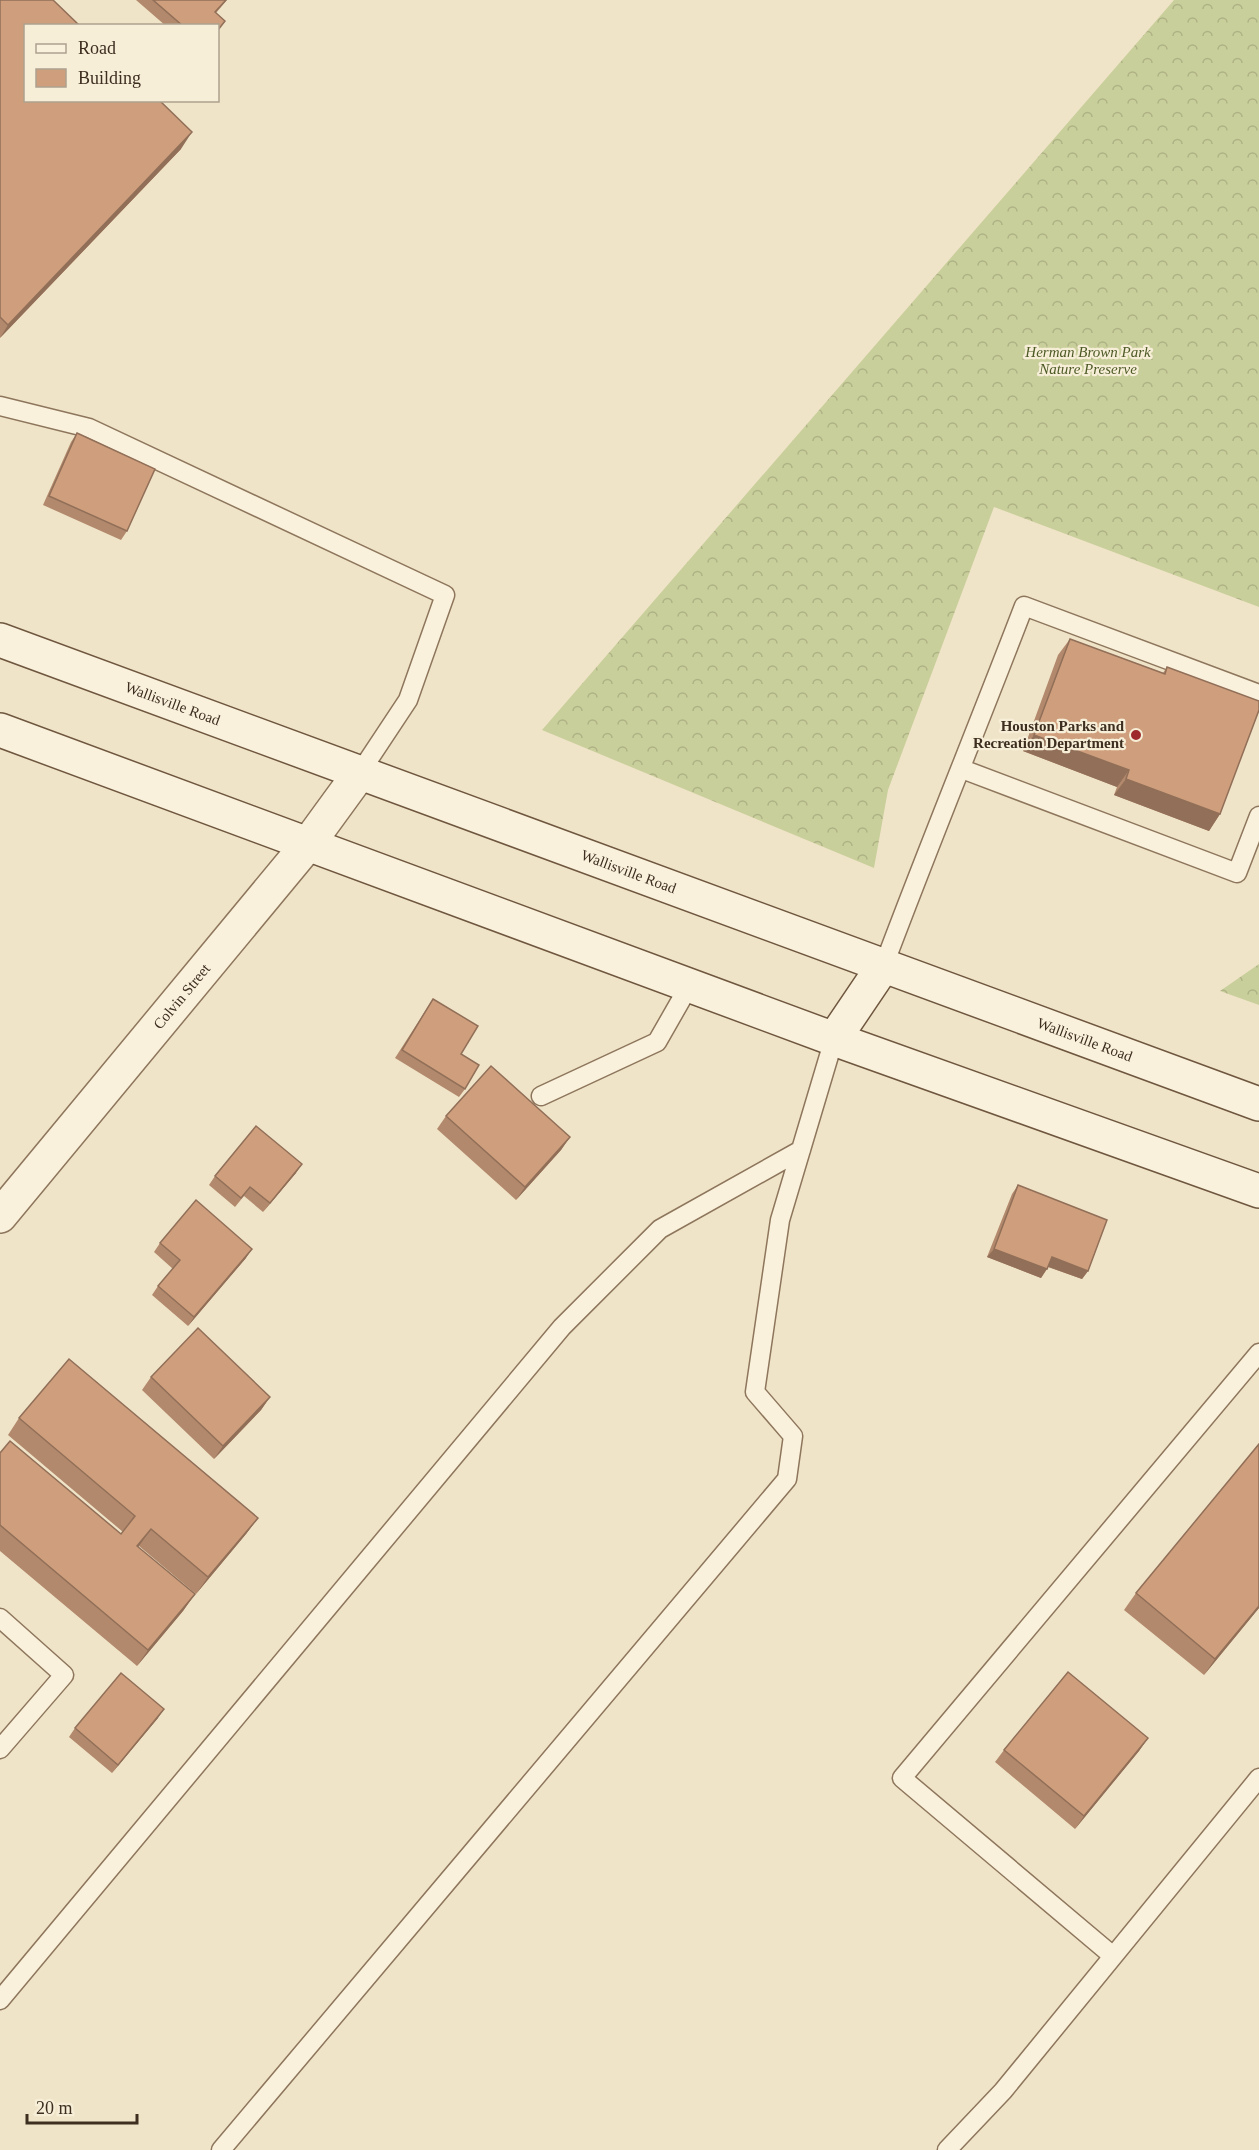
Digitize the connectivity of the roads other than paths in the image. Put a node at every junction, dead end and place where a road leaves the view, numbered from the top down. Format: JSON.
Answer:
{"nodes":[{"id":1,"x":0,"y":406,"type":"edge"},
{"id":2,"x":0,"y":640,"type":"edge"},
{"id":3,"x":1259,"y":694,"type":"edge"},
{"id":4,"x":0,"y":730,"type":"edge"},
{"id":5,"x":962,"y":770,"type":"junction"},
{"id":6,"x":359,"y":774,"type":"junction"},
{"id":7,"x":1259,"y":816,"type":"edge"},
{"id":8,"x":308,"y":844,"type":"junction"},
{"id":9,"x":884,"y":965,"type":"junction"},
{"id":10,"x":689,"y":986,"type":"junction"},
{"id":11,"x":834,"y":1040,"type":"junction"},
{"id":12,"x":541,"y":1096,"type":"dead end"},
{"id":13,"x":1259,"y":1104,"type":"edge"},
{"id":14,"x":801,"y":1150,"type":"junction"},
{"id":15,"x":1259,"y":1191,"type":"edge"},
{"id":16,"x":0,"y":1216,"type":"edge"},
{"id":17,"x":1259,"y":1353,"type":"edge"},
{"id":18,"x":0,"y":1618,"type":"edge"},
{"id":19,"x":0,"y":1749,"type":"edge"},
{"id":20,"x":1259,"y":1778,"type":"edge"},
{"id":21,"x":1113,"y":1956,"type":"junction"},
{"id":22,"x":0,"y":2000,"type":"edge"},
{"id":23,"x":221,"y":2150,"type":"edge"},
{"id":24,"x":947,"y":2150,"type":"edge"}],
"edges":[{"from":1,"to":6,"type":"lane"},
{"from":2,"to":6,"type":"main road","name":"Wallisville Road"},
{"from":3,"to":5,"type":"lane"},
{"from":4,"to":8,"type":"main road"},
{"from":5,"to":7,"type":"lane"},
{"from":5,"to":9,"type":"lane"},
{"from":6,"to":8,"type":"main road","name":"Colvin Street"},
{"from":6,"to":9,"type":"main road","name":"Wallisville Road"},
{"from":8,"to":10,"type":"main road"},
{"from":8,"to":16,"type":"main road","name":"Colvin Street"},
{"from":9,"to":11,"type":"main road"},
{"from":9,"to":13,"type":"main road","name":"Wallisville Road"},
{"from":10,"to":11,"type":"main road"},
{"from":10,"to":12,"type":"lane"},
{"from":11,"to":14,"type":"lane"},
{"from":11,"to":15,"type":"main road"},
{"from":14,"to":22,"type":"lane"},
{"from":14,"to":23,"type":"lane"},
{"from":17,"to":21,"type":"lane"},
{"from":18,"to":19,"type":"lane"},
{"from":20,"to":21,"type":"lane"},
{"from":21,"to":24,"type":"lane"}]}
